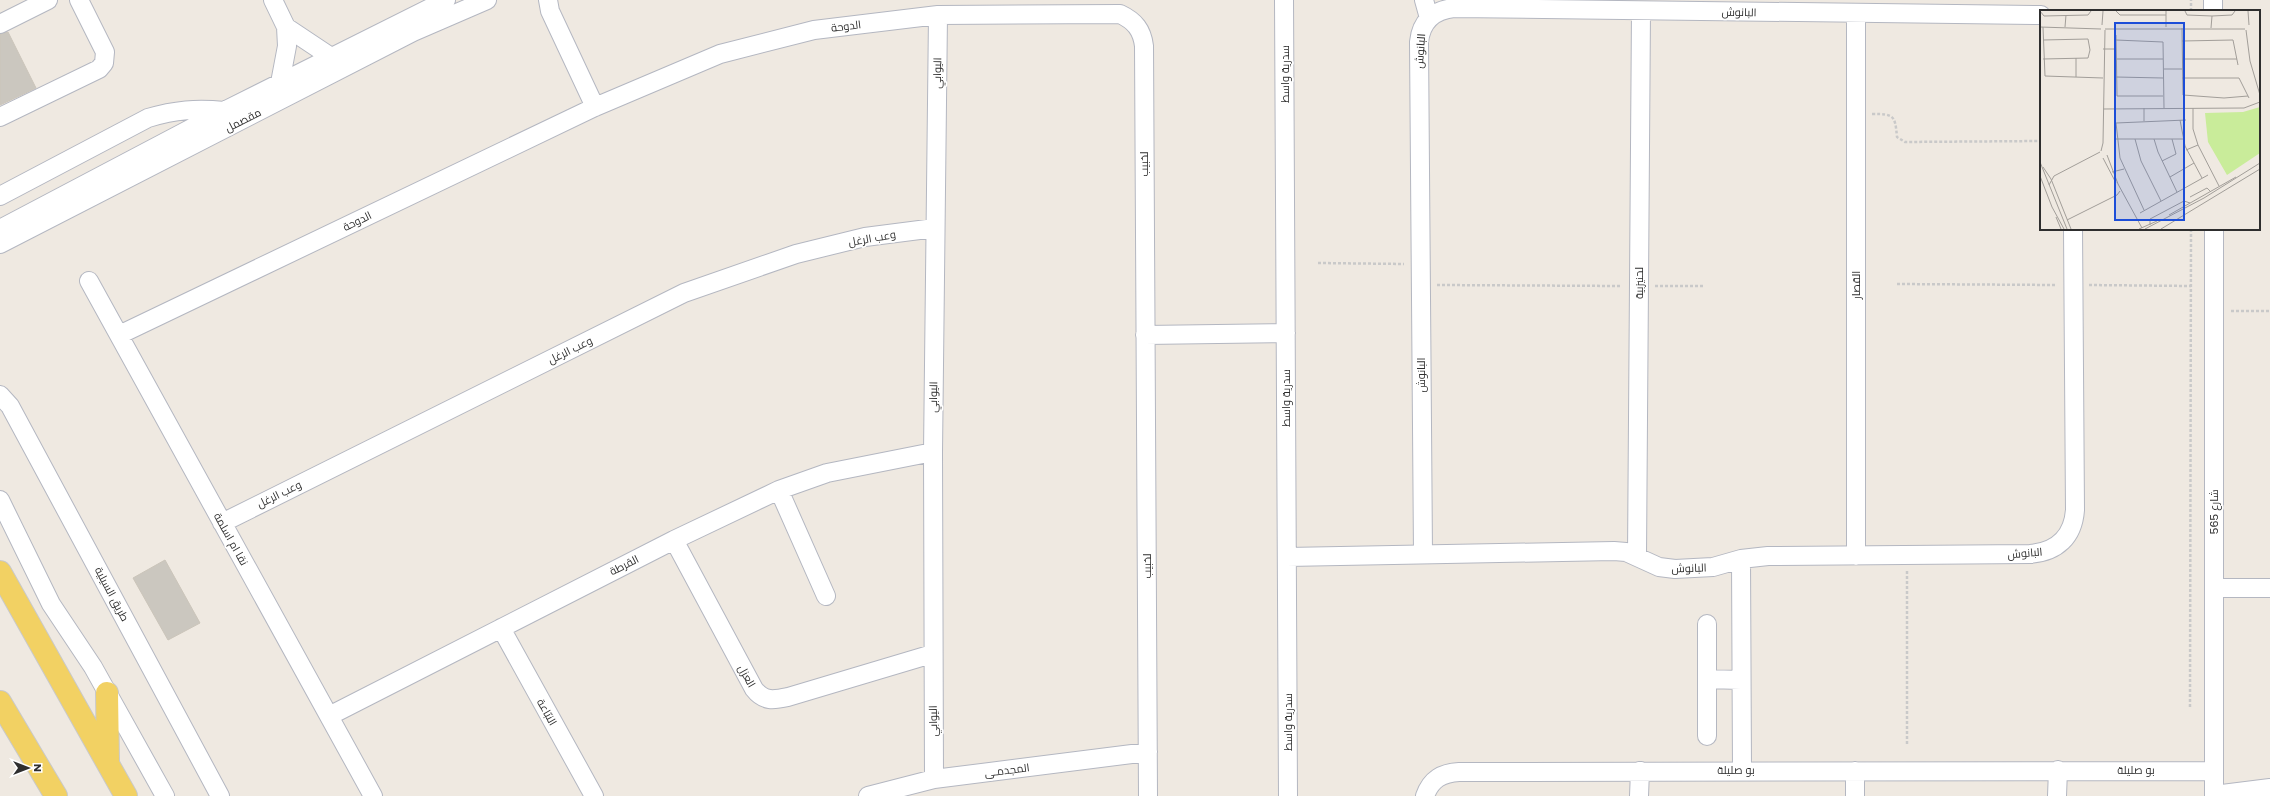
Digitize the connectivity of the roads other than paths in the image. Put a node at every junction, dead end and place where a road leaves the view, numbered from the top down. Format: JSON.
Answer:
{"nodes":[{"id":1,"x":48,"y":0,"type":"edge"},
{"id":2,"x":79,"y":0,"type":"edge"},
{"id":3,"x":272,"y":0,"type":"edge"},
{"id":4,"x":446,"y":0,"type":"edge"},
{"id":5,"x":487,"y":0,"type":"edge"},
{"id":6,"x":1284,"y":0,"type":"edge"},
{"id":7,"x":1424,"y":0,"type":"edge"},
{"id":8,"x":546,"y":4,"type":"edge"},
{"id":9,"x":1966,"y":8,"type":"edge"},
{"id":10,"x":1641,"y":11,"type":"junction"},
{"id":11,"x":1110,"y":12,"type":"joint"},
{"id":12,"x":938,"y":14,"type":"junction"},
{"id":13,"x":1856,"y":14,"type":"junction"},
{"id":14,"x":2040,"y":15,"type":"edge"},
{"id":15,"x":1429,"y":18,"type":"junction"},
{"id":16,"x":0,"y":24,"type":"edge"},
{"id":17,"x":286,"y":27,"type":"junction"},
{"id":18,"x":331,"y":57,"type":"junction"},
{"id":19,"x":280,"y":82,"type":"junction"},
{"id":20,"x":595,"y":107,"type":"junction"},
{"id":21,"x":224,"y":111,"type":"junction"},
{"id":22,"x":0,"y":117,"type":"edge"},
{"id":23,"x":0,"y":196,"type":"edge"},
{"id":24,"x":935,"y":228,"type":"junction"},
{"id":25,"x":0,"y":229,"type":"edge"},
{"id":26,"x":2074,"y":230,"type":"edge"},
{"id":27,"x":2214,"y":230,"type":"edge"},
{"id":28,"x":0,"y":244,"type":"edge"},
{"id":29,"x":89,"y":281,"type":"dead end"},
{"id":30,"x":1286,"y":333,"type":"junction"},
{"id":31,"x":119,"y":335,"type":"junction"},
{"id":32,"x":1145,"y":335,"type":"junction"},
{"id":33,"x":0,"y":395,"type":"edge"},
{"id":34,"x":933,"y":452,"type":"junction"},
{"id":35,"x":779,"y":490,"type":"junction"},
{"id":36,"x":0,"y":500,"type":"edge"},
{"id":37,"x":222,"y":523,"type":"junction"},
{"id":38,"x":674,"y":540,"type":"junction"},
{"id":39,"x":1422,"y":554,"type":"junction"},
{"id":40,"x":1637,"y":556,"type":"junction"},
{"id":41,"x":1856,"y":556,"type":"junction"},
{"id":42,"x":1287,"y":558,"type":"junction"},
{"id":43,"x":1741,"y":560,"type":"junction"},
{"id":44,"x":0,"y":572,"type":"edge"},
{"id":45,"x":2214,"y":588,"type":"junction"},
{"id":46,"x":2270,"y":588,"type":"edge"},
{"id":47,"x":826,"y":596,"type":"dead end"},
{"id":48,"x":1707,"y":624,"type":"dead end"},
{"id":49,"x":500,"y":628,"type":"junction"},
{"id":50,"x":932,"y":654,"type":"junction"},
{"id":51,"x":1707,"y":679,"type":"junction"},
{"id":52,"x":1741,"y":680,"type":"junction"},
{"id":53,"x":107,"y":693,"type":"junction"},
{"id":54,"x":0,"y":702,"type":"edge"},
{"id":55,"x":329,"y":716,"type":"junction"},
{"id":56,"x":1707,"y":736,"type":"dead end"},
{"id":57,"x":1148,"y":752,"type":"junction"},
{"id":58,"x":108,"y":763,"type":"junction"},
{"id":59,"x":1742,"y":770,"type":"junction"},
{"id":60,"x":2058,"y":770,"type":"junction"},
{"id":61,"x":1640,"y":771,"type":"junction"},
{"id":62,"x":1855,"y":771,"type":"junction"},
{"id":63,"x":2214,"y":771,"type":"junction"},
{"id":64,"x":934,"y":779,"type":"junction"},
{"id":65,"x":2270,"y":788,"type":"edge"},
{"id":66,"x":2214,"y":795,"type":"edge"},
{"id":67,"x":56,"y":796,"type":"edge"},
{"id":68,"x":126,"y":796,"type":"edge"},
{"id":69,"x":165,"y":796,"type":"edge"},
{"id":70,"x":220,"y":796,"type":"edge"},
{"id":71,"x":373,"y":796,"type":"edge"},
{"id":72,"x":594,"y":796,"type":"edge"},
{"id":73,"x":868,"y":796,"type":"edge"},
{"id":74,"x":1148,"y":796,"type":"edge"},
{"id":75,"x":1288,"y":796,"type":"edge"},
{"id":76,"x":1425,"y":796,"type":"edge"},
{"id":77,"x":1639,"y":796,"type":"edge"},
{"id":78,"x":1855,"y":796,"type":"edge"},
{"id":79,"x":2057,"y":796,"type":"edge"}],
"edges":[{"from":1,"to":16,"type":"street"},
{"from":2,"to":22,"type":"street"},
{"from":3,"to":17,"type":"street"},
{"from":4,"to":18,"type":"street","name":"مقصمل"},
{"from":5,"to":28,"type":"street","name":"مقصمل"},
{"from":6,"to":30,"type":"street","name":"سدرية واسط"},
{"from":7,"to":15,"type":"street"},
{"from":8,"to":20,"type":"street"},
{"from":9,"to":13,"type":"street","name":"البانوش"},
{"from":9,"to":14,"type":"street","name":"البانوش"},
{"from":10,"to":13,"type":"street","name":"البانوش"},
{"from":10,"to":15,"type":"street","name":"البانوش"},
{"from":10,"to":40,"type":"street","name":"لحنيزبية"},
{"from":11,"to":12,"type":"street","name":"الدوحة"},
{"from":11,"to":32,"type":"street","name":"لخبيب"},
{"from":12,"to":20,"type":"street","name":"الدوحة"},
{"from":12,"to":24,"type":"street","name":"اليوابي"},
{"from":13,"to":41,"type":"street","name":"القصار"},
{"from":15,"to":39,"type":"street","name":"البانوش"},
{"from":17,"to":18,"type":"street"},
{"from":17,"to":19,"type":"street"},
{"from":18,"to":19,"type":"street","name":"مقصمل"},
{"from":19,"to":21,"type":"street","name":"مقصمل"},
{"from":20,"to":31,"type":"street","name":"الدوحة"},
{"from":21,"to":23,"type":"street"},
{"from":21,"to":25,"type":"street","name":"مقصمل"},
{"from":24,"to":34,"type":"street","name":"اليوابي"},
{"from":24,"to":37,"type":"street","name":"وعب الرغل"},
{"from":26,"to":41,"type":"street","name":"البانوش"},
{"from":27,"to":45,"type":"street","name":"شارع 565"},
{"from":29,"to":31,"type":"street","name":"نقا ام اسلمة"},
{"from":30,"to":32,"type":"street"},
{"from":30,"to":42,"type":"street","name":"سدرية واسط"},
{"from":31,"to":37,"type":"street","name":"نقا ام اسلمة"},
{"from":32,"to":57,"type":"street","name":"لخبيب"},
{"from":33,"to":70,"type":"street","name":"طريق السيلية"},
{"from":34,"to":35,"type":"street","name":"القرطة"},
{"from":34,"to":50,"type":"street","name":"اليوابي"},
{"from":35,"to":38,"type":"street","name":"القرطة"},
{"from":35,"to":47,"type":"street"},
{"from":36,"to":53,"type":"street"},
{"from":37,"to":55,"type":"street","name":"نقا ام اسلمة"},
{"from":38,"to":49,"type":"street","name":"القرطة"},
{"from":38,"to":50,"type":"street","name":"العزل"},
{"from":39,"to":40,"type":"street","name":"البانوش"},
{"from":39,"to":42,"type":"street","name":"البانوش"},
{"from":40,"to":43,"type":"street","name":"البانوش"},
{"from":41,"to":43,"type":"street","name":"البانوش"},
{"from":42,"to":75,"type":"street","name":"سدرية واسط"},
{"from":43,"to":52,"type":"street"},
{"from":44,"to":58,"type":"main road"},
{"from":45,"to":46,"type":"street"},
{"from":45,"to":63,"type":"street","name":"شارع 565"},
{"from":48,"to":51,"type":"street"},
{"from":49,"to":55,"type":"street","name":"القرطة"},
{"from":49,"to":72,"type":"street","name":"النبّاعة"},
{"from":50,"to":64,"type":"street","name":"اليوابي"},
{"from":51,"to":52,"type":"street"},
{"from":51,"to":56,"type":"street"},
{"from":52,"to":59,"type":"street"},
{"from":53,"to":58,"type":"main road"},
{"from":53,"to":69,"type":"street"},
{"from":54,"to":67,"type":"main road"},
{"from":55,"to":71,"type":"street","name":"نقا ام اسلمة"},
{"from":57,"to":64,"type":"street","name":"المجدمـى"},
{"from":57,"to":74,"type":"street","name":"لخبيب"},
{"from":58,"to":68,"type":"main road"},
{"from":59,"to":61,"type":"street","name":"بو صليلة"},
{"from":59,"to":62,"type":"street","name":"بو صليلة"},
{"from":60,"to":62,"type":"street","name":"بو صليلة"},
{"from":60,"to":63,"type":"street","name":"بو صليلة"},
{"from":60,"to":79,"type":"street"},
{"from":61,"to":76,"type":"street","name":"بو صليلة"},
{"from":61,"to":77,"type":"street"},
{"from":62,"to":78,"type":"street"},
{"from":63,"to":66,"type":"street","name":"شارع 565"},
{"from":64,"to":73,"type":"street","name":"المجدمـى"},
{"from":65,"to":66,"type":"street"}]}
